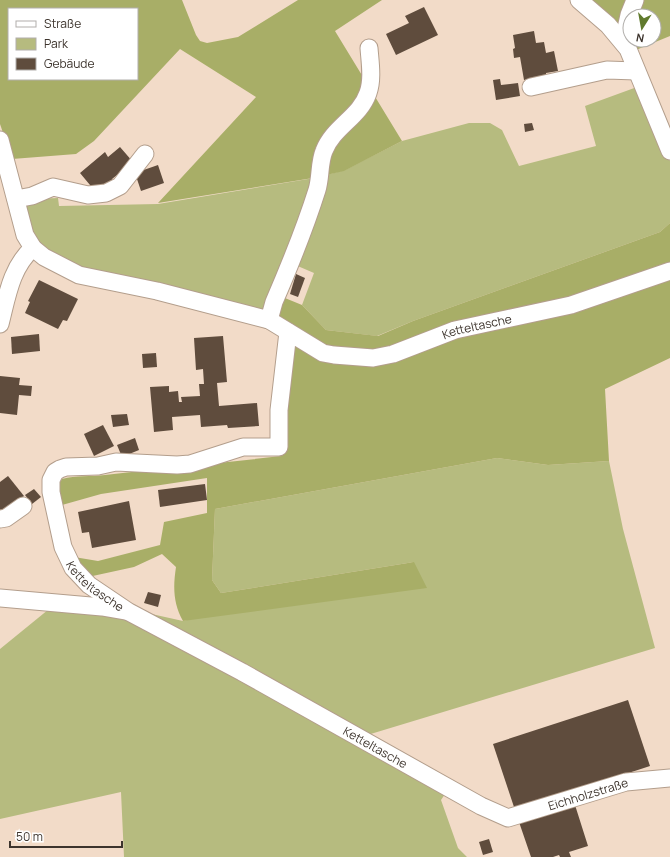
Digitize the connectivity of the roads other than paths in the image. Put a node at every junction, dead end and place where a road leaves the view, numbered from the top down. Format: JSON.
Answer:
{"nodes":[{"id":1,"x":579,"y":0,"type":"edge"},
{"id":2,"x":622,"y":41,"type":"edge"},
{"id":3,"x":369,"y":48,"type":"dead end"},
{"id":4,"x":626,"y":48,"type":"edge"},
{"id":5,"x":636,"y":71,"type":"junction"},
{"id":6,"x":531,"y":86,"type":"dead end"},
{"id":7,"x":0,"y":140,"type":"edge"},
{"id":8,"x":670,"y":151,"type":"edge"},
{"id":9,"x":145,"y":154,"type":"dead end"},
{"id":10,"x":16,"y":199,"type":"junction"},
{"id":11,"x":33,"y":248,"type":"junction"},
{"id":12,"x":670,"y":271,"type":"edge"},
{"id":13,"x":269,"y":320,"type":"junction"},
{"id":14,"x":0,"y":324,"type":"edge"},
{"id":15,"x":288,"y":332,"type":"junction"},
{"id":16,"x":23,"y":506,"type":"dead end"},
{"id":17,"x":0,"y":519,"type":"edge"},
{"id":18,"x":0,"y":598,"type":"edge"},
{"id":19,"x":129,"y":612,"type":"junction"},
{"id":20,"x":670,"y":778,"type":"edge"},
{"id":21,"x":508,"y":818,"type":"joint"}],
"edges":[{"from":1,"to":2,"type":"street"},
{"from":3,"to":13,"type":"street"},
{"from":4,"to":5,"type":"street"},
{"from":5,"to":6,"type":"street"},
{"from":5,"to":8,"type":"street"},
{"from":7,"to":10,"type":"street","name":"Ketteltasche"},
{"from":9,"to":10,"type":"street"},
{"from":10,"to":11,"type":"street","name":"Ketteltasche"},
{"from":11,"to":13,"type":"street","name":"Ketteltasche"},
{"from":11,"to":14,"type":"street"},
{"from":12,"to":15,"type":"street","name":"Ketteltasche"},
{"from":13,"to":15,"type":"street","name":"Ketteltasche"},
{"from":15,"to":19,"type":"street","name":"Ketteltasche"},
{"from":16,"to":17,"type":"street"},
{"from":18,"to":19,"type":"street"},
{"from":19,"to":21,"type":"street","name":"Ketteltasche"},
{"from":20,"to":21,"type":"street","name":"Eichholzstraße"}]}
